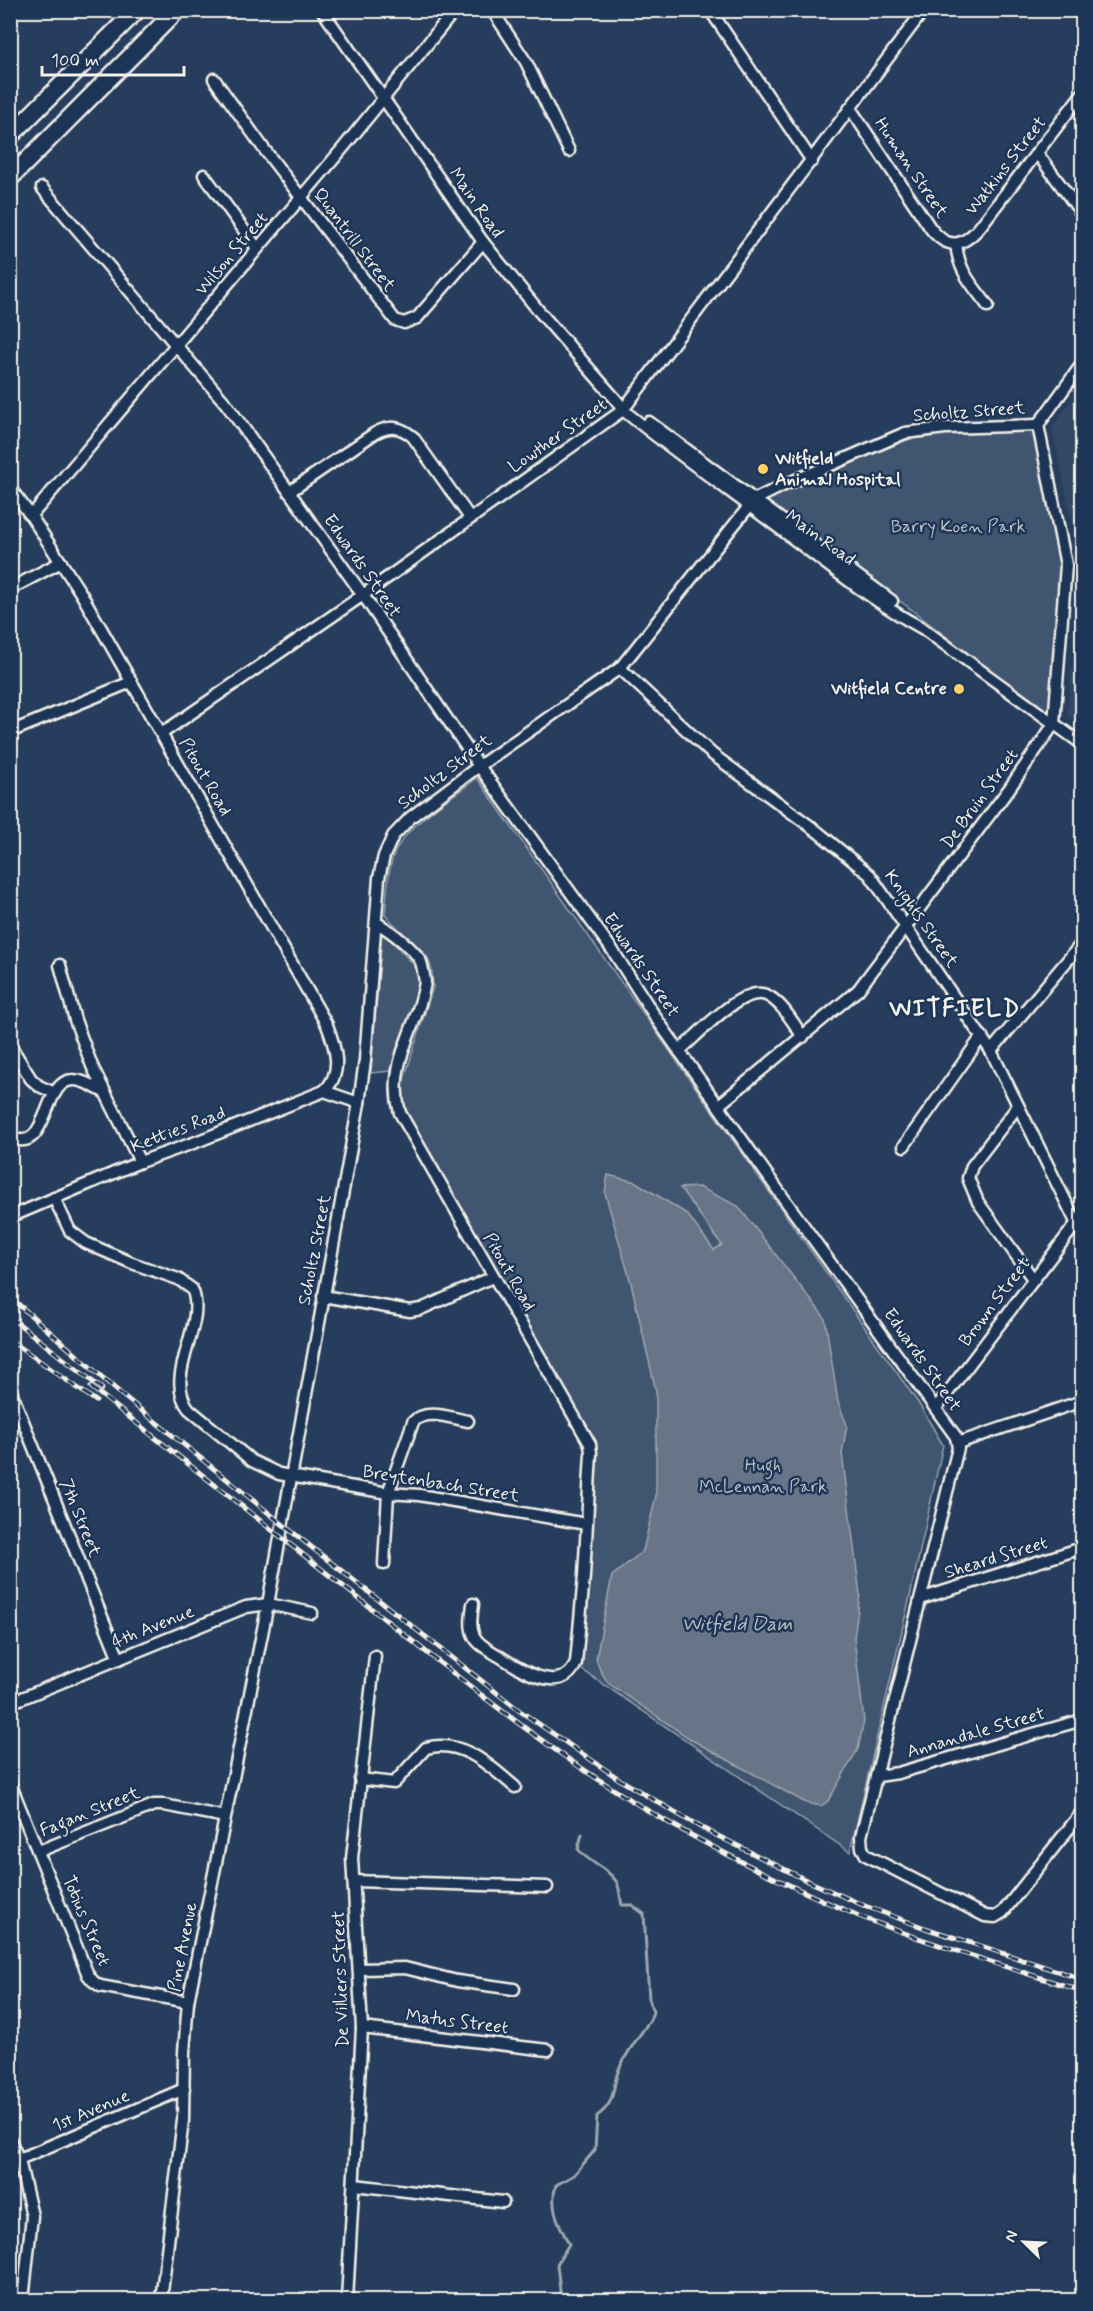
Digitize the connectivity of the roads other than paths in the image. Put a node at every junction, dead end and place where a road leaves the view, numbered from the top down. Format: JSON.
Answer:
{"nodes":[{"id":1,"x":137,"y":10,"type":"edge"},
{"id":2,"x":177,"y":10,"type":"edge"},
{"id":3,"x":322,"y":10,"type":"edge"},
{"id":4,"x":455,"y":10,"type":"edge"},
{"id":5,"x":492,"y":10,"type":"edge"},
{"id":6,"x":710,"y":10,"type":"edge"},
{"id":7,"x":924,"y":10,"type":"edge"},
{"id":8,"x":214,"y":80,"type":"dead end"},
{"id":9,"x":1083,"y":94,"type":"edge"},
{"id":10,"x":383,"y":98,"type":"junction"},
{"id":11,"x":850,"y":108,"type":"junction"},
{"id":12,"x":10,"y":136,"type":"edge"},
{"id":13,"x":569,"y":151,"type":"dead end"},
{"id":14,"x":1037,"y":153,"type":"junction"},
{"id":15,"x":812,"y":161,"type":"junction"},
{"id":16,"x":204,"y":175,"type":"dead end"},
{"id":17,"x":10,"y":178,"type":"edge"},
{"id":18,"x":42,"y":188,"type":"dead end"},
{"id":19,"x":301,"y":197,"type":"junction"},
{"id":20,"x":1083,"y":214,"type":"edge"},
{"id":21,"x":483,"y":242,"type":"junction"},
{"id":22,"x":951,"y":244,"type":"junction"},
{"id":23,"x":257,"y":248,"type":"junction"},
{"id":24,"x":988,"y":306,"type":"dead end"},
{"id":25,"x":176,"y":345,"type":"junction"},
{"id":26,"x":1083,"y":364,"type":"edge"},
{"id":27,"x":622,"y":406,"type":"junction"},
{"id":28,"x":1038,"y":425,"type":"junction"},
{"id":29,"x":10,"y":488,"type":"edge"},
{"id":30,"x":289,"y":492,"type":"junction"},
{"id":31,"x":752,"y":503,"type":"junction"},
{"id":32,"x":31,"y":516,"type":"junction"},
{"id":33,"x":470,"y":518,"type":"junction"},
{"id":34,"x":61,"y":562,"type":"junction"},
{"id":35,"x":10,"y":589,"type":"edge"},
{"id":36,"x":363,"y":595,"type":"junction"},
{"id":37,"x":621,"y":668,"type":"junction"},
{"id":38,"x":131,"y":682,"type":"junction"},
{"id":39,"x":1054,"y":724,"type":"junction"},
{"id":40,"x":10,"y":732,"type":"edge"},
{"id":41,"x":161,"y":734,"type":"junction"},
{"id":42,"x":1083,"y":744,"type":"edge"},
{"id":43,"x":479,"y":766,"type":"junction"},
{"id":44,"x":377,"y":923,"type":"junction"},
{"id":45,"x":905,"y":928,"type":"junction"},
{"id":46,"x":1083,"y":943,"type":"edge"},
{"id":47,"x":60,"y":965,"type":"dead end"},
{"id":48,"x":803,"y":1036,"type":"junction"},
{"id":49,"x":982,"y":1036,"type":"junction"},
{"id":50,"x":10,"y":1045,"type":"edge"},
{"id":51,"x":679,"y":1051,"type":"junction"},
{"id":52,"x":991,"y":1051,"type":"junction"},
{"id":53,"x":14,"y":1055,"type":"edge"},
{"id":54,"x":324,"y":1091,"type":"junction"},
{"id":55,"x":104,"y":1092,"type":"junction"},
{"id":56,"x":56,"y":1093,"type":"junction"},
{"id":57,"x":359,"y":1103,"type":"junction"},
{"id":58,"x":719,"y":1105,"type":"junction"},
{"id":59,"x":1018,"y":1106,"type":"junction"},
{"id":60,"x":10,"y":1137,"type":"edge"},
{"id":61,"x":904,"y":1146,"type":"dead end"},
{"id":62,"x":140,"y":1162,"type":"junction"},
{"id":63,"x":54,"y":1198,"type":"junction"},
{"id":64,"x":10,"y":1216,"type":"edge"},
{"id":65,"x":1080,"y":1220,"type":"edge"},
{"id":66,"x":1083,"y":1234,"type":"edge"},
{"id":67,"x":493,"y":1277,"type":"junction"},
{"id":68,"x":1033,"y":1279,"type":"junction"},
{"id":69,"x":323,"y":1296,"type":"junction"},
{"id":70,"x":10,"y":1389,"type":"edge"},
{"id":71,"x":1083,"y":1401,"type":"edge"},
{"id":72,"x":936,"y":1408,"type":"junction"},
{"id":73,"x":468,"y":1421,"type":"dead end"},
{"id":74,"x":958,"y":1443,"type":"junction"},
{"id":75,"x":291,"y":1478,"type":"junction"},
{"id":76,"x":388,"y":1493,"type":"junction"},
{"id":77,"x":586,"y":1524,"type":"junction"},
{"id":78,"x":1083,"y":1548,"type":"edge"},
{"id":79,"x":384,"y":1564,"type":"dead end"},
{"id":80,"x":920,"y":1599,"type":"junction"},
{"id":81,"x":267,"y":1604,"type":"junction"},
{"id":82,"x":473,"y":1604,"type":"dead end"},
{"id":83,"x":312,"y":1613,"type":"dead end"},
{"id":84,"x":375,"y":1656,"type":"dead end"},
{"id":85,"x":119,"y":1659,"type":"junction"},
{"id":86,"x":10,"y":1703,"type":"edge"},
{"id":87,"x":1083,"y":1720,"type":"edge"},
{"id":88,"x":878,"y":1776,"type":"junction"},
{"id":89,"x":360,"y":1779,"type":"junction"},
{"id":90,"x":10,"y":1783,"type":"edge"},
{"id":91,"x":515,"y":1786,"type":"dead end"},
{"id":92,"x":1083,"y":1812,"type":"edge"},
{"id":93,"x":225,"y":1817,"type":"junction"},
{"id":94,"x":39,"y":1851,"type":"junction"},
{"id":95,"x":353,"y":1881,"type":"junction"},
{"id":96,"x":547,"y":1887,"type":"dead end"},
{"id":97,"x":359,"y":1969,"type":"junction"},
{"id":98,"x":514,"y":1989,"type":"dead end"},
{"id":99,"x":188,"y":2002,"type":"junction"},
{"id":100,"x":362,"y":2028,"type":"junction"},
{"id":101,"x":548,"y":2050,"type":"dead end"},
{"id":102,"x":184,"y":2089,"type":"junction"},
{"id":103,"x":10,"y":2140,"type":"edge"},
{"id":104,"x":15,"y":2162,"type":"edge"},
{"id":105,"x":354,"y":2185,"type":"junction"},
{"id":106,"x":503,"y":2202,"type":"dead end"},
{"id":107,"x":23,"y":2301,"type":"edge"},
{"id":108,"x":161,"y":2301,"type":"edge"},
{"id":109,"x":347,"y":2301,"type":"edge"}],
"edges":[{"from":1,"to":12,"type":"highway"},
{"from":2,"to":17,"type":"highway"},
{"from":3,"to":10,"type":"street","name":"Main Road"},
{"from":4,"to":10,"type":"street","name":"Wilson Street"},
{"from":5,"to":13,"type":"street"},
{"from":6,"to":15,"type":"street"},
{"from":7,"to":11,"type":"street","name":"Lowther Street"},
{"from":8,"to":19,"type":"street","name":"Quantrill Street"},
{"from":9,"to":14,"type":"street","name":"Watkins Street"},
{"from":10,"to":19,"type":"street","name":"Wilson Street"},
{"from":10,"to":21,"type":"street","name":"Main Road"},
{"from":11,"to":15,"type":"street","name":"Lowther Street"},
{"from":11,"to":22,"type":"street","name":"Human Street"},
{"from":14,"to":20,"type":"street"},
{"from":14,"to":22,"type":"street","name":"Watkins Street"},
{"from":15,"to":27,"type":"street","name":"Lowther Street"},
{"from":16,"to":23,"type":"street"},
{"from":18,"to":25,"type":"street","name":"Edwards Street"},
{"from":19,"to":21,"type":"street","name":"Quantrill Street"},
{"from":19,"to":23,"type":"street","name":"Wilson Street"},
{"from":21,"to":27,"type":"street","name":"Main Road"},
{"from":22,"to":24,"type":"street"},
{"from":23,"to":25,"type":"street","name":"Wilson Street"},
{"from":25,"to":30,"type":"street","name":"Edwards Street"},
{"from":25,"to":32,"type":"street","name":"Wilson Street"},
{"from":26,"to":28,"type":"street"},
{"from":27,"to":31,"type":"street","name":"Main Road"},
{"from":27,"to":33,"type":"street","name":"Lowther Street"},
{"from":28,"to":31,"type":"street","name":"Scholtz Street"},
{"from":28,"to":39,"type":"street"},
{"from":29,"to":32,"type":"street","name":"Pitout Road"},
{"from":30,"to":33,"type":"street"},
{"from":30,"to":36,"type":"street","name":"Edwards Street"},
{"from":31,"to":37,"type":"street","name":"Scholtz Street"},
{"from":31,"to":39,"type":"street","name":"Main Road"},
{"from":32,"to":34,"type":"street","name":"Pitout Road"},
{"from":33,"to":36,"type":"street","name":"Lowther Street"},
{"from":34,"to":35,"type":"street"},
{"from":34,"to":38,"type":"street","name":"Pitout Road"},
{"from":36,"to":41,"type":"street","name":"Lowther Street"},
{"from":36,"to":43,"type":"street","name":"Edwards Street"},
{"from":37,"to":43,"type":"street","name":"Scholtz Street"},
{"from":37,"to":45,"type":"street","name":"Knights Street"},
{"from":38,"to":40,"type":"street"},
{"from":38,"to":41,"type":"street","name":"Pitout Road"},
{"from":39,"to":42,"type":"street","name":"Main Road"},
{"from":39,"to":45,"type":"street","name":"De Bruin Street"},
{"from":41,"to":54,"type":"street","name":"Pitout Road"},
{"from":43,"to":44,"type":"street","name":"Scholtz Street"},
{"from":43,"to":51,"type":"street","name":"Edwards Street"},
{"from":44,"to":57,"type":"street","name":"Scholtz Street"},
{"from":44,"to":67,"type":"street","name":"Pitout Road"},
{"from":45,"to":48,"type":"street","name":"De Bruin Street"},
{"from":45,"to":49,"type":"street","name":"Knights Street"},
{"from":46,"to":52,"type":"street"},
{"from":47,"to":55,"type":"street"},
{"from":48,"to":51,"type":"street"},
{"from":48,"to":58,"type":"street","name":"De Bruin Street"},
{"from":49,"to":52,"type":"street","name":"Knights Street"},
{"from":49,"to":61,"type":"street"},
{"from":50,"to":53,"type":"street"},
{"from":51,"to":58,"type":"street","name":"Edwards Street"},
{"from":52,"to":59,"type":"street","name":"Knights Street"},
{"from":53,"to":56,"type":"street"},
{"from":54,"to":57,"type":"street"},
{"from":54,"to":62,"type":"street","name":"Ketties Road"},
{"from":55,"to":56,"type":"street"},
{"from":55,"to":62,"type":"street"},
{"from":56,"to":60,"type":"street"},
{"from":57,"to":69,"type":"street","name":"Scholtz Street"},
{"from":58,"to":72,"type":"street","name":"Edwards Street"},
{"from":59,"to":65,"type":"street","name":"Knights Street"},
{"from":59,"to":68,"type":"street"},
{"from":62,"to":63,"type":"street","name":"Ketties Road"},
{"from":63,"to":64,"type":"street","name":"Ketties Road"},
{"from":63,"to":75,"type":"street","name":"Breytenbach Street"},
{"from":65,"to":66,"type":"street","name":"Knights Street"},
{"from":65,"to":68,"type":"street","name":"Brown Street"},
{"from":67,"to":69,"type":"street"},
{"from":67,"to":77,"type":"street","name":"Pitout Road"},
{"from":68,"to":72,"type":"street","name":"Brown Street"},
{"from":69,"to":75,"type":"street","name":"Scholtz Street"},
{"from":70,"to":85,"type":"street","name":"7th Street"},
{"from":71,"to":74,"type":"street"},
{"from":72,"to":74,"type":"street","name":"Edwards Street"},
{"from":73,"to":76,"type":"street"},
{"from":74,"to":80,"type":"street"},
{"from":75,"to":76,"type":"street","name":"Breytenbach Street"},
{"from":75,"to":81,"type":"street","name":"Scholtz Street"},
{"from":76,"to":77,"type":"street","name":"Breytenbach Street"},
{"from":76,"to":79,"type":"street"},
{"from":77,"to":82,"type":"street","name":"Pitout Road"},
{"from":78,"to":80,"type":"street","name":"Sheard Street"},
{"from":80,"to":88,"type":"street"},
{"from":81,"to":83,"type":"street","name":"4th Avenue"},
{"from":81,"to":85,"type":"street","name":"4th Avenue"},
{"from":81,"to":93,"type":"street","name":"Pine Avenue"},
{"from":84,"to":89,"type":"street","name":"De Villiers Street"},
{"from":85,"to":86,"type":"street","name":"4th Avenue"},
{"from":87,"to":88,"type":"street","name":"Annandale Street"},
{"from":88,"to":92,"type":"street"},
{"from":89,"to":91,"type":"street"},
{"from":89,"to":95,"type":"street","name":"De Villiers Street"},
{"from":90,"to":94,"type":"street","name":"Totius Street"},
{"from":93,"to":94,"type":"street","name":"Fagan Street"},
{"from":93,"to":99,"type":"street","name":"Pine Avenue"},
{"from":94,"to":99,"type":"street","name":"Totius Street"},
{"from":95,"to":96,"type":"street"},
{"from":95,"to":97,"type":"street","name":"De Villiers Street"},
{"from":97,"to":98,"type":"street"},
{"from":97,"to":100,"type":"street","name":"De Villiers Street"},
{"from":99,"to":102,"type":"street","name":"Pine Avenue"},
{"from":100,"to":101,"type":"street","name":"Matus Street"},
{"from":100,"to":105,"type":"street","name":"De Villiers Street"},
{"from":102,"to":104,"type":"street","name":"1st Avenue"},
{"from":102,"to":108,"type":"street","name":"Pine Avenue"},
{"from":103,"to":104,"type":"street"},
{"from":104,"to":107,"type":"street"},
{"from":105,"to":106,"type":"street"},
{"from":105,"to":109,"type":"street","name":"De Villiers Street"}]}
